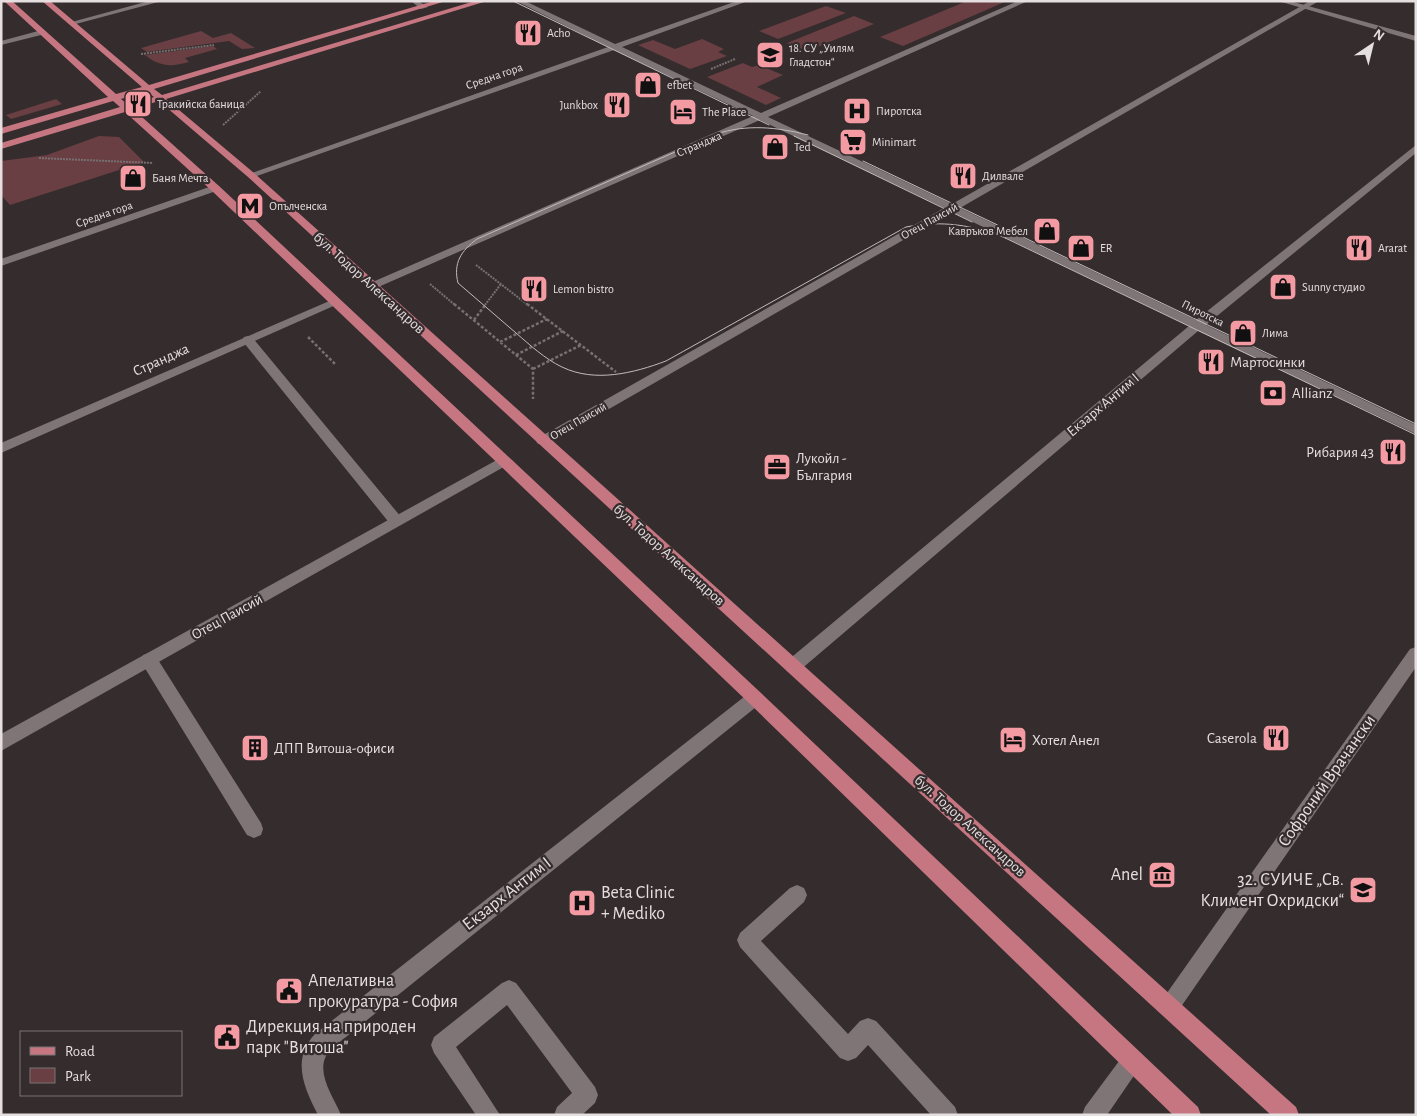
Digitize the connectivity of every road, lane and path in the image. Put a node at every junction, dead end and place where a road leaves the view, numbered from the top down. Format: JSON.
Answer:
{"nodes":[{"id":1,"x":7,"y":1,"type":"edge"},
{"id":2,"x":45,"y":1,"type":"edge"},
{"id":3,"x":159,"y":1,"type":"edge"},
{"id":4,"x":443,"y":1,"type":"edge"},
{"id":5,"x":484,"y":1,"type":"edge"},
{"id":6,"x":519,"y":1,"type":"edge"},
{"id":7,"x":745,"y":1,"type":"edge"},
{"id":8,"x":1025,"y":1,"type":"edge"},
{"id":9,"x":1281,"y":1,"type":"edge"},
{"id":10,"x":1316,"y":1,"type":"edge"},
{"id":11,"x":414,"y":2,"type":"edge"},
{"id":12,"x":424,"y":7,"type":"junction"},
{"id":13,"x":1304,"y":8,"type":"junction"},
{"id":14,"x":72,"y":23,"type":"junction"},
{"id":15,"x":42,"y":32,"type":"junction"},
{"id":16,"x":1416,"y":39,"type":"edge"},
{"id":17,"x":1,"y":43,"type":"edge"},
{"id":18,"x":215,"y":44,"type":"dead end"},
{"id":19,"x":615,"y":47,"type":"junction"},
{"id":20,"x":136,"y":55,"type":"dead end"},
{"id":21,"x":735,"y":59,"type":"dead end"},
{"id":22,"x":730,"y":61,"type":"dead end"},
{"id":23,"x":265,"y":86,"type":"dead end"},
{"id":24,"x":148,"y":88,"type":"junction"},
{"id":25,"x":115,"y":98,"type":"junction"},
{"id":26,"x":161,"y":99,"type":"junction"},
{"id":27,"x":127,"y":108,"type":"junction"},
{"id":28,"x":762,"y":117,"type":"junction"},
{"id":29,"x":222,"y":125,"type":"dead end"},
{"id":30,"x":1,"y":131,"type":"edge"},
{"id":31,"x":1,"y":146,"type":"edge"},
{"id":32,"x":1416,"y":148,"type":"edge"},
{"id":33,"x":37,"y":158,"type":"dead end"},
{"id":34,"x":158,"y":163,"type":"dead end"},
{"id":35,"x":250,"y":175,"type":"junction"},
{"id":36,"x":215,"y":188,"type":"junction"},
{"id":37,"x":952,"y":208,"type":"junction"},
{"id":38,"x":456,"y":250,"type":"junction"},
{"id":39,"x":1,"y":263,"type":"edge"},
{"id":40,"x":424,"y":278,"type":"dead end"},
{"id":41,"x":501,"y":284,"type":"junction"},
{"id":42,"x":372,"y":286,"type":"junction"},
{"id":43,"x":334,"y":302,"type":"junction"},
{"id":44,"x":547,"y":319,"type":"junction"},
{"id":45,"x":474,"y":320,"type":"junction"},
{"id":46,"x":1197,"y":326,"type":"junction"},
{"id":47,"x":563,"y":331,"type":"junction"},
{"id":48,"x":306,"y":336,"type":"dead end"},
{"id":49,"x":248,"y":340,"type":"junction"},
{"id":50,"x":500,"y":342,"type":"junction"},
{"id":51,"x":581,"y":345,"type":"junction"},
{"id":52,"x":516,"y":355,"type":"junction"},
{"id":53,"x":336,"y":365,"type":"dead end"},
{"id":54,"x":533,"y":369,"type":"junction"},
{"id":55,"x":636,"y":388,"type":"junction"},
{"id":56,"x":533,"y":402,"type":"dead end"},
{"id":57,"x":1416,"y":430,"type":"edge"},
{"id":58,"x":543,"y":441,"type":"junction"},
{"id":59,"x":1,"y":448,"type":"edge"},
{"id":60,"x":504,"y":461,"type":"junction"},
{"id":61,"x":396,"y":521,"type":"junction"},
{"id":62,"x":1416,"y":654,"type":"edge"},
{"id":63,"x":149,"y":660,"type":"junction"},
{"id":64,"x":793,"y":666,"type":"junction"},
{"id":65,"x":755,"y":698,"type":"junction"},
{"id":66,"x":1,"y":743,"type":"edge"},
{"id":67,"x":254,"y":829,"type":"dead end"},
{"id":68,"x":797,"y":894,"type":"dead end"},
{"id":69,"x":1169,"y":1007,"type":"junction"},
{"id":70,"x":1133,"y":1061,"type":"junction"},
{"id":71,"x":330,"y":1115,"type":"edge"},
{"id":72,"x":489,"y":1115,"type":"edge"},
{"id":73,"x":565,"y":1115,"type":"edge"},
{"id":74,"x":947,"y":1115,"type":"edge"},
{"id":75,"x":1093,"y":1115,"type":"edge"},
{"id":76,"x":1190,"y":1115,"type":"edge"},
{"id":77,"x":1288,"y":1115,"type":"edge"}],
"edges":[{"from":1,"to":15,"type":"main road"},
{"from":2,"to":14,"type":"main road","name":"бул. Тодор Александров"},
{"from":3,"to":14,"type":"street"},
{"from":4,"to":12,"type":"main road"},
{"from":5,"to":26,"type":"main road"},
{"from":6,"to":19,"type":"street","name":"Пиротска"},
{"from":7,"to":19,"type":"street","name":"Средна гора"},
{"from":8,"to":28,"type":"street","name":"Странджа"},
{"from":9,"to":13,"type":"street"},
{"from":10,"to":13,"type":"street","name":"Отец Паисий"},
{"from":11,"to":12,"type":"street"},
{"from":12,"to":24,"type":"main road"},
{"from":13,"to":16,"type":"street"},
{"from":13,"to":37,"type":"street","name":"Отец Паисий"},
{"from":14,"to":24,"type":"main road","name":"бул. Тодор Александров"},
{"from":15,"to":17,"type":"street"},
{"from":15,"to":25,"type":"main road"},
{"from":18,"to":20,"type":"path"},
{"from":19,"to":28,"type":"street","name":"Пиротска"},
{"from":19,"to":35,"type":"street","name":"Средна гора"},
{"from":21,"to":22,"type":"path"},
{"from":23,"to":29,"type":"path"},
{"from":24,"to":25,"type":"main road"},
{"from":24,"to":26,"type":"main road","name":"бул. Тодор Александров"},
{"from":25,"to":27,"type":"main road"},
{"from":25,"to":30,"type":"main road"},
{"from":26,"to":27,"type":"main road"},
{"from":26,"to":35,"type":"main road","name":"бул. Тодор Александров"},
{"from":27,"to":31,"type":"main road"},
{"from":27,"to":36,"type":"main road"},
{"from":28,"to":37,"type":"street","name":"Пиротска"},
{"from":28,"to":38,"type":"street","name":"Странджа"},
{"from":32,"to":46,"type":"street","name":"Екзарх Антим I"},
{"from":33,"to":34,"type":"path"},
{"from":35,"to":42,"type":"main road","name":"бул. Тодор Александров"},
{"from":36,"to":39,"type":"street","name":"Средна гора"},
{"from":36,"to":43,"type":"main road"},
{"from":37,"to":46,"type":"street","name":"Пиротска"},
{"from":37,"to":55,"type":"street","name":"Отец Паисий"},
{"from":38,"to":41,"type":"path"},
{"from":38,"to":42,"type":"street","name":"Странджа"},
{"from":40,"to":45,"type":"path"},
{"from":41,"to":44,"type":"path"},
{"from":41,"to":45,"type":"path"},
{"from":42,"to":58,"type":"main road","name":"бул. Тодор Александров"},
{"from":43,"to":49,"type":"street","name":"Странджа"},
{"from":43,"to":60,"type":"main road"},
{"from":44,"to":47,"type":"path"},
{"from":44,"to":50,"type":"path"},
{"from":45,"to":50,"type":"path"},
{"from":46,"to":57,"type":"street","name":"Пиротска"},
{"from":46,"to":64,"type":"street","name":"Екзарх Антим I"},
{"from":47,"to":51,"type":"path"},
{"from":47,"to":52,"type":"path"},
{"from":48,"to":53,"type":"path"},
{"from":49,"to":59,"type":"street","name":"Странджа"},
{"from":49,"to":61,"type":"street"},
{"from":50,"to":52,"type":"path"},
{"from":51,"to":54,"type":"path"},
{"from":51,"to":55,"type":"path"},
{"from":52,"to":54,"type":"path"},
{"from":54,"to":56,"type":"path"},
{"from":55,"to":58,"type":"street","name":"Отец Паисий"},
{"from":58,"to":64,"type":"main road","name":"бул. Тодор Александров"},
{"from":60,"to":61,"type":"street","name":"Отец Паисий"},
{"from":60,"to":65,"type":"main road"},
{"from":61,"to":63,"type":"street","name":"Отец Паисий"},
{"from":62,"to":69,"type":"street","name":"Софроний Врачански"},
{"from":63,"to":66,"type":"street","name":"Отец Паисий"},
{"from":63,"to":67,"type":"street"},
{"from":64,"to":69,"type":"main road","name":"бул. Тодор Александров"},
{"from":65,"to":70,"type":"main road"},
{"from":65,"to":71,"type":"street","name":"Екзарх Антим I"},
{"from":68,"to":74,"type":"street"},
{"from":69,"to":77,"type":"main road","name":"бул. Тодор Александров"},
{"from":70,"to":75,"type":"street"},
{"from":70,"to":76,"type":"main road"},
{"from":72,"to":73,"type":"street"}]}
